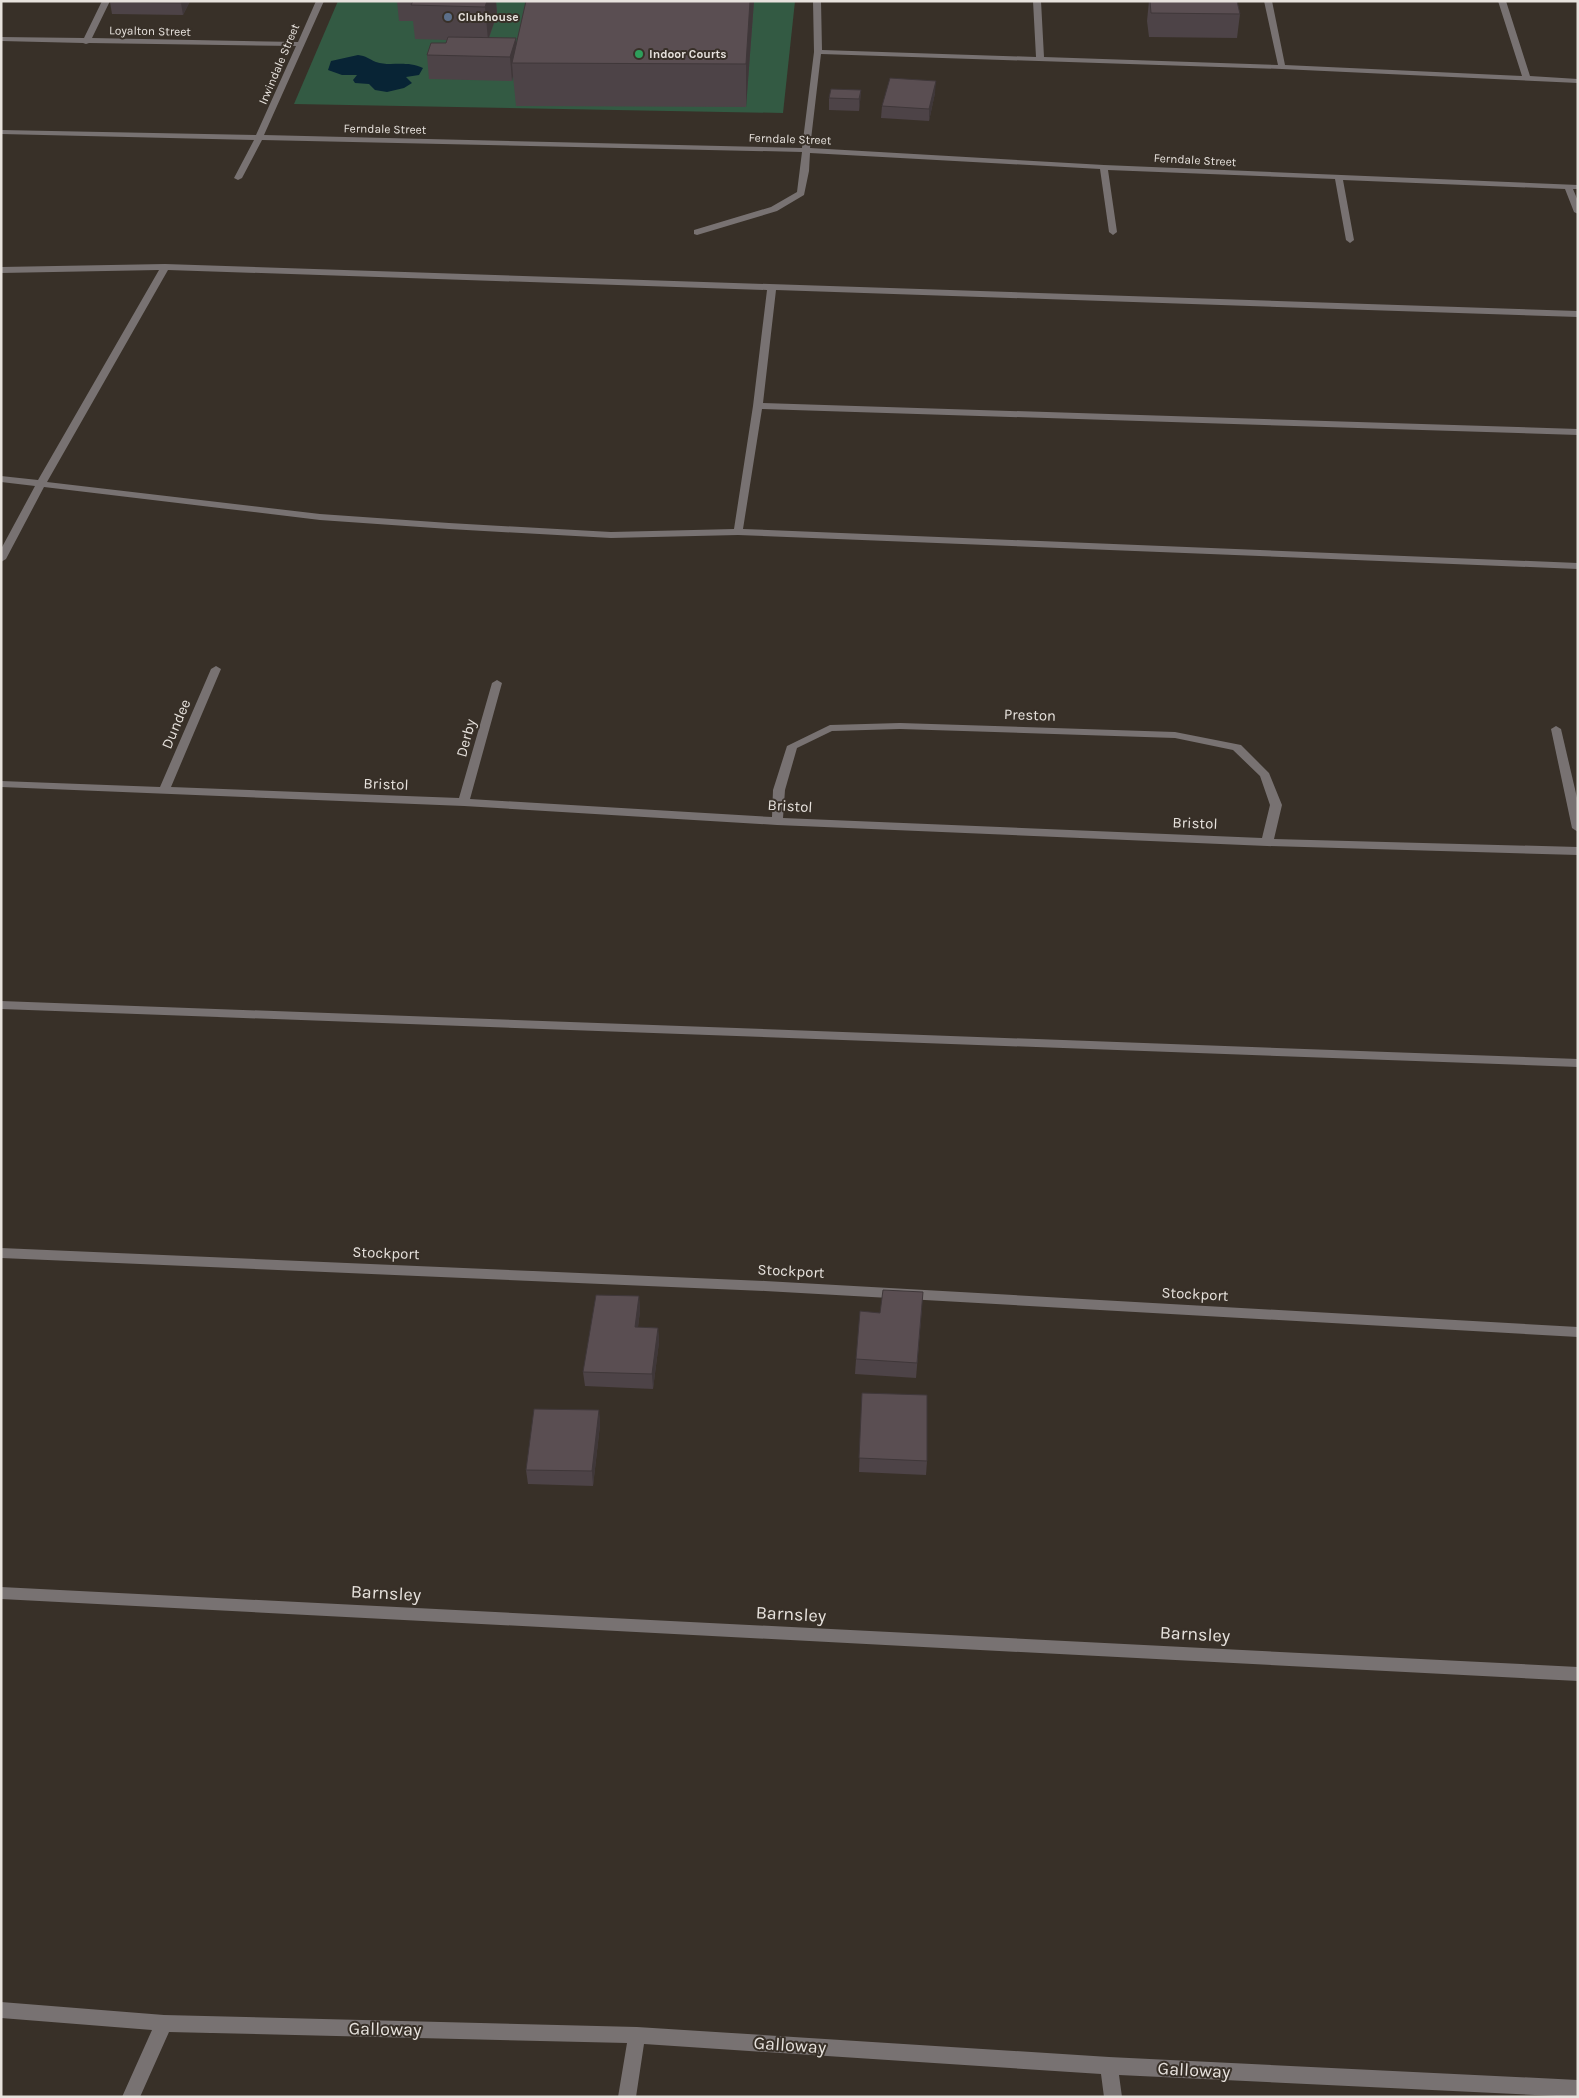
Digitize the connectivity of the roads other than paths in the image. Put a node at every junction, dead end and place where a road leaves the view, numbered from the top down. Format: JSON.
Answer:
{"nodes":[{"id":1,"x":106,"y":1,"type":"edge"},
{"id":2,"x":320,"y":1,"type":"edge"},
{"id":3,"x":817,"y":1,"type":"edge"},
{"id":4,"x":1037,"y":1,"type":"edge"},
{"id":5,"x":1268,"y":1,"type":"edge"},
{"id":6,"x":1502,"y":1,"type":"edge"},
{"id":7,"x":1,"y":39,"type":"edge"},
{"id":8,"x":86,"y":42,"type":"junction"},
{"id":9,"x":299,"y":44,"type":"junction"},
{"id":10,"x":818,"y":52,"type":"junction"},
{"id":11,"x":1040,"y":58,"type":"junction"},
{"id":12,"x":1282,"y":67,"type":"junction"},
{"id":13,"x":1527,"y":79,"type":"junction"},
{"id":14,"x":1578,"y":80,"type":"edge"},
{"id":15,"x":2,"y":134,"type":"edge"},
{"id":16,"x":260,"y":137,"type":"junction"},
{"id":17,"x":806,"y":150,"type":"junction"},
{"id":18,"x":1104,"y":167,"type":"junction"},
{"id":19,"x":238,"y":178,"type":"dead end"},
{"id":20,"x":1339,"y":178,"type":"junction"},
{"id":21,"x":1568,"y":187,"type":"junction"},
{"id":22,"x":1578,"y":187,"type":"edge"},
{"id":23,"x":1578,"y":212,"type":"edge"},
{"id":24,"x":697,"y":232,"type":"dead end"},
{"id":25,"x":1113,"y":232,"type":"dead end"},
{"id":26,"x":1350,"y":240,"type":"dead end"},
{"id":27,"x":164,"y":267,"type":"junction"},
{"id":28,"x":1,"y":270,"type":"edge"},
{"id":29,"x":772,"y":288,"type":"junction"},
{"id":30,"x":1578,"y":314,"type":"edge"},
{"id":31,"x":758,"y":406,"type":"junction"},
{"id":32,"x":1578,"y":432,"type":"edge"},
{"id":33,"x":1,"y":479,"type":"edge"},
{"id":34,"x":40,"y":483,"type":"junction"},
{"id":35,"x":738,"y":532,"type":"junction"},
{"id":36,"x":1,"y":560,"type":"edge"},
{"id":37,"x":1578,"y":566,"type":"edge"},
{"id":38,"x":216,"y":669,"type":"dead end"},
{"id":39,"x":496,"y":683,"type":"dead end"},
{"id":40,"x":1556,"y":729,"type":"dead end"},
{"id":41,"x":1,"y":784,"type":"edge"},
{"id":42,"x":164,"y":790,"type":"junction"},
{"id":43,"x":464,"y":802,"type":"junction"},
{"id":44,"x":777,"y":821,"type":"junction"},
{"id":45,"x":1578,"y":828,"type":"edge"},
{"id":46,"x":1267,"y":842,"type":"junction"},
{"id":47,"x":1578,"y":850,"type":"edge"},
{"id":48,"x":1,"y":1005,"type":"edge"},
{"id":49,"x":1578,"y":1063,"type":"edge"},
{"id":50,"x":1,"y":1253,"type":"edge"},
{"id":51,"x":1578,"y":1332,"type":"edge"},
{"id":52,"x":1,"y":1593,"type":"edge"},
{"id":53,"x":1578,"y":1674,"type":"edge"},
{"id":54,"x":1,"y":2010,"type":"edge"},
{"id":55,"x":164,"y":2023,"type":"junction"},
{"id":56,"x":637,"y":2035,"type":"junction"},
{"id":57,"x":1109,"y":2066,"type":"junction"},
{"id":58,"x":1578,"y":2089,"type":"edge"},
{"id":59,"x":131,"y":2097,"type":"edge"},
{"id":60,"x":626,"y":2097,"type":"edge"},
{"id":61,"x":1113,"y":2097,"type":"edge"}],
"edges":[{"from":1,"to":8,"type":"street"},
{"from":2,"to":9,"type":"street","name":"Irwindale Street"},
{"from":3,"to":10,"type":"street"},
{"from":4,"to":11,"type":"street"},
{"from":5,"to":12,"type":"street"},
{"from":6,"to":13,"type":"street"},
{"from":7,"to":8,"type":"street","name":"Loyalton Street"},
{"from":8,"to":9,"type":"street","name":"Loyalton Street"},
{"from":9,"to":16,"type":"street","name":"Irwindale Street"},
{"from":10,"to":11,"type":"street"},
{"from":10,"to":17,"type":"street"},
{"from":11,"to":12,"type":"street"},
{"from":12,"to":13,"type":"street"},
{"from":13,"to":14,"type":"street"},
{"from":15,"to":16,"type":"street","name":"Ferndale Street"},
{"from":16,"to":17,"type":"street","name":"Ferndale Street"},
{"from":16,"to":19,"type":"street","name":"Irwindale Street"},
{"from":17,"to":18,"type":"street","name":"Ferndale Street"},
{"from":17,"to":24,"type":"street"},
{"from":18,"to":20,"type":"street","name":"Ferndale Street"},
{"from":18,"to":25,"type":"street"},
{"from":20,"to":21,"type":"street","name":"Ferndale Street"},
{"from":20,"to":26,"type":"street"},
{"from":21,"to":22,"type":"street","name":"Ferndale Street"},
{"from":21,"to":23,"type":"street"},
{"from":27,"to":28,"type":"street"},
{"from":27,"to":29,"type":"street"},
{"from":27,"to":34,"type":"street"},
{"from":29,"to":30,"type":"street"},
{"from":29,"to":31,"type":"street"},
{"from":31,"to":32,"type":"street"},
{"from":31,"to":35,"type":"street"},
{"from":33,"to":34,"type":"street"},
{"from":34,"to":35,"type":"street"},
{"from":34,"to":36,"type":"street"},
{"from":35,"to":37,"type":"street"},
{"from":38,"to":42,"type":"street","name":"Dundee"},
{"from":39,"to":43,"type":"street","name":"Derby"},
{"from":40,"to":45,"type":"street"},
{"from":41,"to":42,"type":"street","name":"Bristol"},
{"from":42,"to":43,"type":"street","name":"Bristol"},
{"from":43,"to":44,"type":"street","name":"Bristol"},
{"from":44,"to":46,"type":"street","name":"Bristol"},
{"from":44,"to":46,"type":"street","name":"Preston"},
{"from":46,"to":47,"type":"street","name":"Bristol"},
{"from":48,"to":49,"type":"street"},
{"from":50,"to":51,"type":"street","name":"Stockport"},
{"from":52,"to":53,"type":"street","name":"Barnsley"},
{"from":54,"to":55,"type":"street","name":"Galloway"},
{"from":55,"to":56,"type":"street","name":"Galloway"},
{"from":55,"to":59,"type":"street"},
{"from":56,"to":57,"type":"street","name":"Galloway"},
{"from":56,"to":60,"type":"street"},
{"from":57,"to":58,"type":"street","name":"Galloway"},
{"from":57,"to":61,"type":"street"}]}
